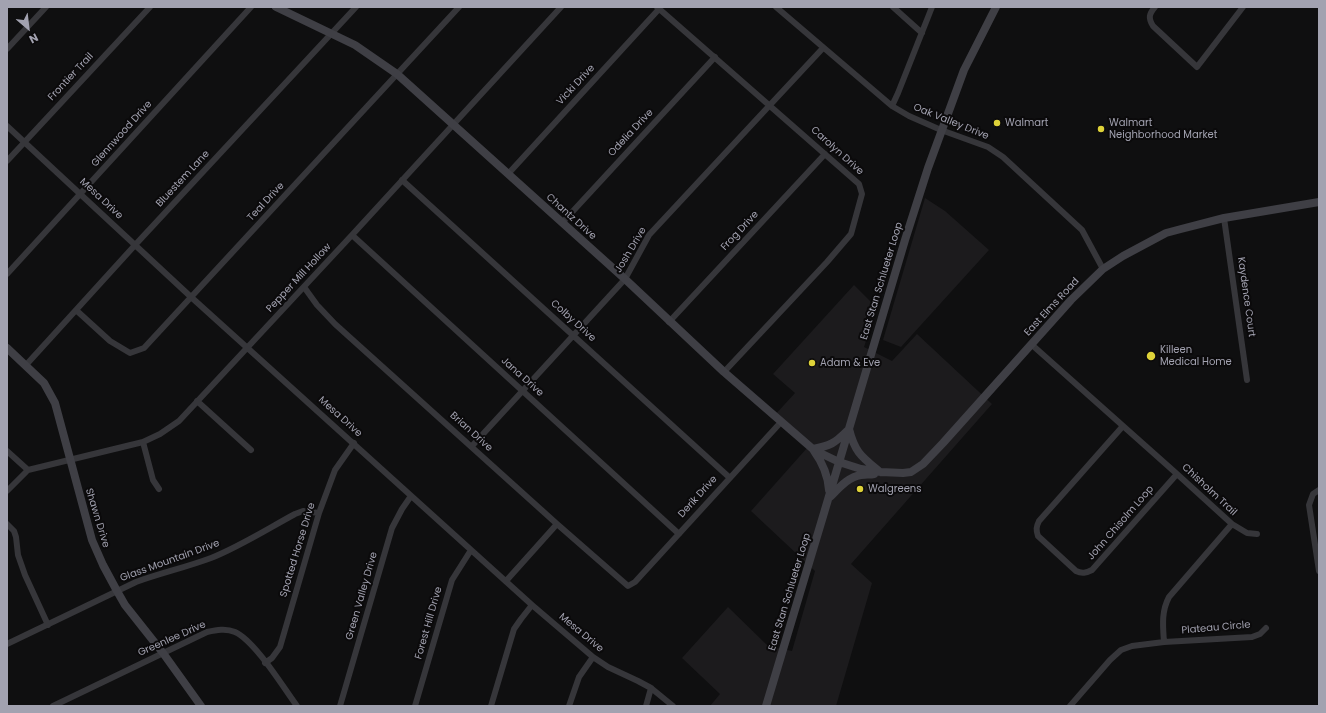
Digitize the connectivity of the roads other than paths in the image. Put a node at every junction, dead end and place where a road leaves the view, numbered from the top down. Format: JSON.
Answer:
{"nodes":[{"id":1,"x":46,"y":7,"type":"edge"},
{"id":2,"x":150,"y":7,"type":"edge"},
{"id":3,"x":251,"y":7,"type":"edge"},
{"id":4,"x":276,"y":7,"type":"edge"},
{"id":5,"x":356,"y":7,"type":"edge"},
{"id":6,"x":459,"y":7,"type":"edge"},
{"id":7,"x":560,"y":7,"type":"edge"},
{"id":8,"x":776,"y":7,"type":"edge"},
{"id":9,"x":893,"y":7,"type":"edge"},
{"id":10,"x":932,"y":7,"type":"edge"},
{"id":11,"x":996,"y":7,"type":"edge"},
{"id":12,"x":1155,"y":7,"type":"edge"},
{"id":13,"x":1243,"y":7,"type":"edge"},
{"id":14,"x":658,"y":8,"type":"edge"},
{"id":15,"x":922,"y":33,"type":"junction"},
{"id":16,"x":332,"y":34,"type":"junction"},
{"id":17,"x":824,"y":48,"type":"junction"},
{"id":18,"x":7,"y":49,"type":"edge"},
{"id":19,"x":715,"y":57,"type":"junction"},
{"id":20,"x":397,"y":74,"type":"junction"},
{"id":21,"x":769,"y":105,"type":"junction"},
{"id":22,"x":892,"y":106,"type":"junction"},
{"id":23,"x":452,"y":124,"type":"junction"},
{"id":24,"x":7,"y":126,"type":"edge"},
{"id":25,"x":941,"y":130,"type":"junction"},
{"id":26,"x":25,"y":142,"type":"junction"},
{"id":27,"x":825,"y":154,"type":"junction"},
{"id":28,"x":7,"y":161,"type":"edge"},
{"id":29,"x":508,"y":174,"type":"junction"},
{"id":30,"x":402,"y":180,"type":"junction"},
{"id":31,"x":81,"y":193,"type":"junction"},
{"id":32,"x":1319,"y":202,"type":"edge"},
{"id":33,"x":1224,"y":218,"type":"junction"},
{"id":34,"x":562,"y":223,"type":"junction"},
{"id":35,"x":352,"y":235,"type":"junction"},
{"id":36,"x":136,"y":244,"type":"junction"},
{"id":37,"x":1103,"y":269,"type":"junction"},
{"id":38,"x":7,"y":274,"type":"edge"},
{"id":39,"x":625,"y":280,"type":"junction"},
{"id":40,"x":304,"y":286,"type":"junction"},
{"id":41,"x":191,"y":297,"type":"junction"},
{"id":42,"x":76,"y":310,"type":"junction"},
{"id":43,"x":669,"y":322,"type":"junction"},
{"id":44,"x":573,"y":336,"type":"junction"},
{"id":45,"x":1030,"y":344,"type":"junction"},
{"id":46,"x":248,"y":347,"type":"junction"},
{"id":47,"x":7,"y":348,"type":"edge"},
{"id":48,"x":26,"y":365,"type":"junction"},
{"id":49,"x":724,"y":372,"type":"junction"},
{"id":50,"x":1247,"y":380,"type":"dead end"},
{"id":51,"x":523,"y":392,"type":"junction"},
{"id":52,"x":197,"y":402,"type":"junction"},
{"id":53,"x":781,"y":422,"type":"junction"},
{"id":54,"x":1123,"y":426,"type":"junction"},
{"id":55,"x":849,"y":428,"type":"junction"},
{"id":56,"x":143,"y":442,"type":"junction"},
{"id":57,"x":354,"y":443,"type":"junction"},
{"id":58,"x":472,"y":446,"type":"junction"},
{"id":59,"x":251,"y":450,"type":"dead end"},
{"id":60,"x":813,"y":450,"type":"junction"},
{"id":61,"x":7,"y":451,"type":"edge"},
{"id":62,"x":70,"y":461,"type":"junction"},
{"id":63,"x":839,"y":462,"type":"junction"},
{"id":64,"x":28,"y":470,"type":"junction"},
{"id":65,"x":881,"y":472,"type":"junction"},
{"id":66,"x":1177,"y":474,"type":"junction"},
{"id":67,"x":730,"y":478,"type":"junction"},
{"id":68,"x":159,"y":489,"type":"dead end"},
{"id":69,"x":1319,"y":490,"type":"edge"},
{"id":70,"x":7,"y":491,"type":"edge"},
{"id":71,"x":411,"y":496,"type":"junction"},
{"id":72,"x":829,"y":497,"type":"junction"},
{"id":73,"x":319,"y":514,"type":"junction"},
{"id":74,"x":7,"y":524,"type":"edge"},
{"id":75,"x":557,"y":524,"type":"junction"},
{"id":76,"x":1232,"y":524,"type":"junction"},
{"id":77,"x":679,"y":534,"type":"junction"},
{"id":78,"x":1257,"y":534,"type":"dead end"},
{"id":79,"x":471,"y":550,"type":"junction"},
{"id":80,"x":1319,"y":571,"type":"edge"},
{"id":81,"x":506,"y":581,"type":"junction"},
{"id":82,"x":630,"y":585,"type":"joint"},
{"id":83,"x":117,"y":591,"type":"junction"},
{"id":84,"x":532,"y":605,"type":"junction"},
{"id":85,"x":48,"y":625,"type":"junction"},
{"id":86,"x":1266,"y":628,"type":"dead end"},
{"id":87,"x":1164,"y":642,"type":"junction"},
{"id":88,"x":7,"y":644,"type":"edge"},
{"id":89,"x":163,"y":653,"type":"junction"},
{"id":90,"x":593,"y":657,"type":"junction"},
{"id":91,"x":265,"y":663,"type":"junction"},
{"id":92,"x":651,"y":688,"type":"junction"},
{"id":93,"x":53,"y":706,"type":"edge"},
{"id":94,"x":201,"y":706,"type":"edge"},
{"id":95,"x":297,"y":706,"type":"edge"},
{"id":96,"x":340,"y":706,"type":"edge"},
{"id":97,"x":415,"y":706,"type":"edge"},
{"id":98,"x":492,"y":706,"type":"edge"},
{"id":99,"x":569,"y":706,"type":"edge"},
{"id":100,"x":646,"y":706,"type":"edge"},
{"id":101,"x":673,"y":706,"type":"edge"},
{"id":102,"x":766,"y":706,"type":"edge"},
{"id":103,"x":1070,"y":706,"type":"edge"}],
"edges":[{"from":1,"to":18,"type":"street"},
{"from":2,"to":26,"type":"street","name":"Frontier Trail"},
{"from":3,"to":31,"type":"street","name":"Glennwood Drive"},
{"from":4,"to":16,"type":"main road","name":"Chantz Drive"},
{"from":5,"to":16,"type":"street","name":"Bluestem Lane"},
{"from":6,"to":20,"type":"street","name":"Teal Drive"},
{"from":7,"to":23,"type":"street","name":"Pepper Mill Hollow"},
{"from":8,"to":17,"type":"street","name":"Oak Valley Drive"},
{"from":9,"to":15,"type":"street"},
{"from":10,"to":15,"type":"street"},
{"from":11,"to":25,"type":"main road","name":"East Stan Schlueter Loop"},
{"from":12,"to":13,"type":"street"},
{"from":14,"to":19,"type":"street","name":"Carolyn Drive"},
{"from":14,"to":29,"type":"street","name":"Vicki Drive"},
{"from":15,"to":22,"type":"street"},
{"from":16,"to":20,"type":"main road","name":"Chantz Drive"},
{"from":16,"to":36,"type":"street","name":"Bluestem Lane"},
{"from":17,"to":21,"type":"street","name":"Josh Drive"},
{"from":17,"to":22,"type":"street","name":"Oak Valley Drive"},
{"from":19,"to":21,"type":"street","name":"Carolyn Drive"},
{"from":19,"to":34,"type":"street","name":"Odelia Drive"},
{"from":20,"to":23,"type":"main road","name":"Chantz Drive"},
{"from":20,"to":41,"type":"street","name":"Teal Drive"},
{"from":21,"to":27,"type":"street","name":"Carolyn Drive"},
{"from":21,"to":39,"type":"street","name":"Josh Drive"},
{"from":22,"to":25,"type":"street","name":"Oak Valley Drive"},
{"from":23,"to":29,"type":"main road","name":"Chantz Drive"},
{"from":23,"to":30,"type":"street","name":"Pepper Mill Hollow"},
{"from":24,"to":26,"type":"street","name":"Mesa Drive"},
{"from":25,"to":37,"type":"street","name":"Oak Valley Drive"},
{"from":25,"to":55,"type":"main road","name":"East Stan Schlueter Loop"},
{"from":26,"to":28,"type":"street","name":"Frontier Trail"},
{"from":26,"to":31,"type":"street","name":"Mesa Drive"},
{"from":27,"to":43,"type":"street","name":"Frog Drive"},
{"from":27,"to":49,"type":"street","name":"Carolyn Drive"},
{"from":29,"to":34,"type":"main road","name":"Chantz Drive"},
{"from":30,"to":35,"type":"street","name":"Pepper Mill Hollow"},
{"from":30,"to":44,"type":"street","name":"Colby Drive"},
{"from":31,"to":36,"type":"street","name":"Mesa Drive"},
{"from":31,"to":38,"type":"street","name":"Glennwood Drive"},
{"from":32,"to":33,"type":"main road","name":"East Elms Road"},
{"from":33,"to":37,"type":"main road","name":"East Elms Road"},
{"from":33,"to":50,"type":"street","name":"Kaydence Court"},
{"from":34,"to":39,"type":"main road","name":"Chantz Drive"},
{"from":35,"to":40,"type":"street","name":"Pepper Mill Hollow"},
{"from":35,"to":51,"type":"street","name":"Jana Drive"},
{"from":36,"to":41,"type":"street","name":"Mesa Drive"},
{"from":36,"to":42,"type":"street","name":"Bluestem Lane"},
{"from":37,"to":45,"type":"main road","name":"East Elms Road"},
{"from":39,"to":43,"type":"main road","name":"Chantz Drive"},
{"from":39,"to":44,"type":"street","name":"Josh Drive"},
{"from":40,"to":46,"type":"street","name":"Pepper Mill Hollow"},
{"from":40,"to":58,"type":"street","name":"Brian Drive"},
{"from":41,"to":42,"type":"street","name":"Teal Drive"},
{"from":41,"to":46,"type":"street","name":"Mesa Drive"},
{"from":42,"to":48,"type":"street","name":"Bluestem Lane"},
{"from":43,"to":49,"type":"main road","name":"Chantz Drive"},
{"from":44,"to":51,"type":"street","name":"Josh Drive"},
{"from":44,"to":67,"type":"street","name":"Colby Drive"},
{"from":45,"to":54,"type":"street","name":"Chisholm Trail"},
{"from":45,"to":65,"type":"main road","name":"East Elms Road"},
{"from":46,"to":52,"type":"street","name":"Pepper Mill Hollow"},
{"from":46,"to":57,"type":"street","name":"Mesa Drive"},
{"from":47,"to":48,"type":"main road","name":"Shawn Drive"},
{"from":48,"to":62,"type":"main road","name":"Shawn Drive"},
{"from":49,"to":53,"type":"main road","name":"Chantz Drive"},
{"from":51,"to":58,"type":"street","name":"Josh Drive"},
{"from":51,"to":77,"type":"street","name":"Jana Drive"},
{"from":52,"to":56,"type":"street","name":"Pepper Mill Hollow"},
{"from":52,"to":59,"type":"street"},
{"from":53,"to":60,"type":"main road","name":"Chantz Drive"},
{"from":53,"to":67,"type":"street","name":"Derik Drive"},
{"from":54,"to":66,"type":"street","name":"Chisholm Trail"},
{"from":54,"to":66,"type":"street","name":"John Chisolm Loop"},
{"from":55,"to":60,"type":"main road"},
{"from":55,"to":63,"type":"main road","name":"East Stan Schlueter Loop"},
{"from":55,"to":65,"type":"main road"},
{"from":56,"to":62,"type":"street","name":"Pepper Mill Hollow"},
{"from":56,"to":68,"type":"street"},
{"from":57,"to":71,"type":"street","name":"Mesa Drive"},
{"from":57,"to":73,"type":"street","name":"Spotted Horse Drive"},
{"from":58,"to":75,"type":"street","name":"Brian Drive"},
{"from":60,"to":63,"type":"main road","name":"Chantz Drive"},
{"from":60,"to":72,"type":"main road"},
{"from":61,"to":64,"type":"street"},
{"from":62,"to":64,"type":"street","name":"Pepper Mill Hollow"},
{"from":62,"to":83,"type":"main road","name":"Shawn Drive"},
{"from":63,"to":65,"type":"main road","name":"East Elms Road"},
{"from":63,"to":72,"type":"main road","name":"East Stan Schlueter Loop"},
{"from":64,"to":70,"type":"street"},
{"from":65,"to":72,"type":"main road"},
{"from":66,"to":76,"type":"street","name":"Chisholm Trail"},
{"from":67,"to":77,"type":"street","name":"Derik Drive"},
{"from":69,"to":80,"type":"street"},
{"from":71,"to":79,"type":"street","name":"Mesa Drive"},
{"from":71,"to":96,"type":"street","name":"Green Valley Drive"},
{"from":72,"to":102,"type":"main road","name":"East Stan Schlueter Loop"},
{"from":73,"to":83,"type":"street","name":"Glass Mountain Drive"},
{"from":73,"to":91,"type":"street","name":"Spotted Horse Drive"},
{"from":74,"to":85,"type":"street"},
{"from":75,"to":81,"type":"street"},
{"from":75,"to":82,"type":"street","name":"Brian Drive"},
{"from":76,"to":78,"type":"street"},
{"from":76,"to":87,"type":"street","name":"Chisholm Trail"},
{"from":77,"to":82,"type":"street","name":"Derik Drive"},
{"from":79,"to":81,"type":"street","name":"Mesa Drive"},
{"from":79,"to":97,"type":"street","name":"Forest Hill Drive"},
{"from":81,"to":84,"type":"street","name":"Mesa Drive"},
{"from":83,"to":85,"type":"street","name":"Glass Mountain Drive"},
{"from":83,"to":89,"type":"main road","name":"Shawn Drive"},
{"from":84,"to":90,"type":"street","name":"Mesa Drive"},
{"from":84,"to":98,"type":"street"},
{"from":85,"to":88,"type":"street","name":"Glass Mountain Drive"},
{"from":86,"to":87,"type":"street","name":"Plateau Circle"},
{"from":87,"to":103,"type":"street"},
{"from":89,"to":91,"type":"street","name":"Greenlee Drive"},
{"from":89,"to":93,"type":"street","name":"Greenlee Drive"},
{"from":89,"to":94,"type":"main road","name":"Shawn Drive"},
{"from":90,"to":92,"type":"street","name":"Mesa Drive"},
{"from":90,"to":99,"type":"street"},
{"from":91,"to":95,"type":"street","name":"Greenlee Drive"},
{"from":92,"to":100,"type":"street"},
{"from":92,"to":101,"type":"street","name":"Mesa Drive"}]}
